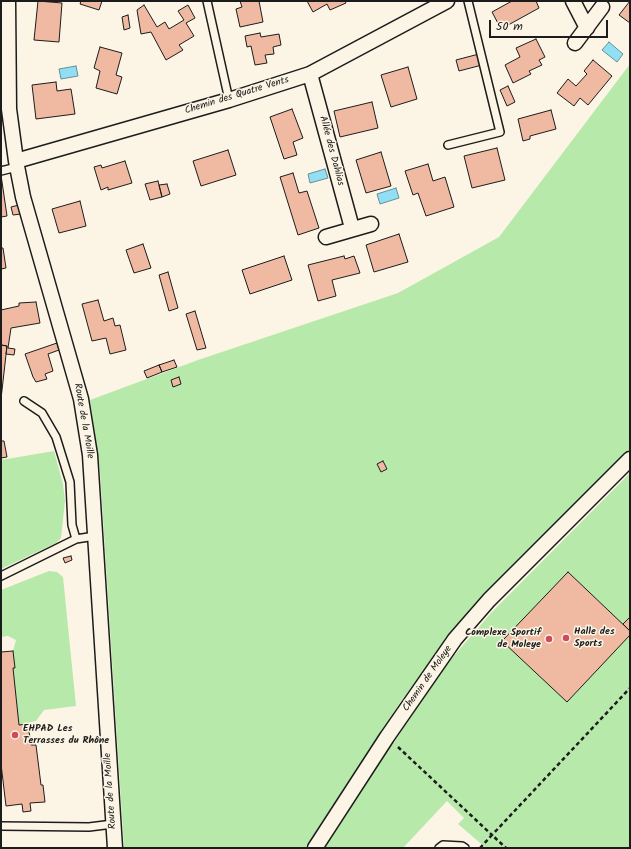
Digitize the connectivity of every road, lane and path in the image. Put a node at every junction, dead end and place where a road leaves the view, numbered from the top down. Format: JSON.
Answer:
{"nodes":[{"id":1,"x":8,"y":1,"type":"edge"},
{"id":2,"x":207,"y":1,"type":"edge"},
{"id":3,"x":447,"y":1,"type":"edge"},
{"id":4,"x":468,"y":1,"type":"edge"},
{"id":5,"x":573,"y":1,"type":"edge"},
{"id":6,"x":602,"y":7,"type":"dead end"},
{"id":7,"x":587,"y":28,"type":"junction"},
{"id":8,"x":575,"y":44,"type":"dead end"},
{"id":9,"x":310,"y":74,"type":"junction"},
{"id":10,"x":228,"y":100,"type":"junction"},
{"id":11,"x":448,"y":145,"type":"dead end"},
{"id":12,"x":16,"y":164,"type":"junction"},
{"id":13,"x":1,"y":171,"type":"edge"},
{"id":14,"x":371,"y":224,"type":"dead end"},
{"id":15,"x":352,"y":228,"type":"junction"},
{"id":16,"x":326,"y":237,"type":"dead end"},
{"id":17,"x":24,"y":401,"type":"dead end"},
{"id":18,"x":630,"y":459,"type":"edge"},
{"id":19,"x":95,"y":536,"type":"junction"},
{"id":20,"x":76,"y":539,"type":"junction"},
{"id":21,"x":1,"y":576,"type":"edge"},
{"id":22,"x":630,"y":688,"type":"edge"},
{"id":23,"x":387,"y":737,"type":"junction"},
{"id":24,"x":113,"y":824,"type":"junction"},
{"id":25,"x":1,"y":826,"type":"edge"},
{"id":26,"x":492,"y":835,"type":"junction"},
{"id":27,"x":114,"y":848,"type":"edge"},
{"id":28,"x":315,"y":848,"type":"edge"},
{"id":29,"x":439,"y":848,"type":"edge"},
{"id":30,"x":465,"y":848,"type":"edge"},
{"id":31,"x":480,"y":848,"type":"edge"},
{"id":32,"x":506,"y":848,"type":"edge"}],
"edges":[{"from":1,"to":12,"type":"street","name":"Route de la Moille"},
{"from":2,"to":10,"type":"lane"},
{"from":3,"to":9,"type":"street","name":"Chemin des Quatre Vents"},
{"from":4,"to":11,"type":"lane"},
{"from":5,"to":7,"type":"street"},
{"from":6,"to":7,"type":"street"},
{"from":7,"to":8,"type":"street"},
{"from":9,"to":10,"type":"street","name":"Chemin des Quatre Vents"},
{"from":9,"to":15,"type":"street","name":"Allée des Dahlias"},
{"from":10,"to":12,"type":"street","name":"Chemin des Quatre Vents"},
{"from":12,"to":13,"type":"lane"},
{"from":12,"to":19,"type":"street","name":"Route de la Moille"},
{"from":14,"to":15,"type":"street"},
{"from":15,"to":16,"type":"street"},
{"from":17,"to":20,"type":"lane"},
{"from":18,"to":23,"type":"street","name":"Chemin de Moleye"},
{"from":19,"to":20,"type":"lane"},
{"from":19,"to":24,"type":"street","name":"Route de la Moille"},
{"from":20,"to":21,"type":"lane"},
{"from":22,"to":26,"type":"path"},
{"from":23,"to":26,"type":"path"},
{"from":23,"to":28,"type":"street","name":"Chemin de Moleye"},
{"from":24,"to":25,"type":"lane"},
{"from":24,"to":27,"type":"street","name":"Route de la Moille"},
{"from":26,"to":31,"type":"path"},
{"from":26,"to":32,"type":"path"},
{"from":29,"to":30,"type":"lane"}]}
